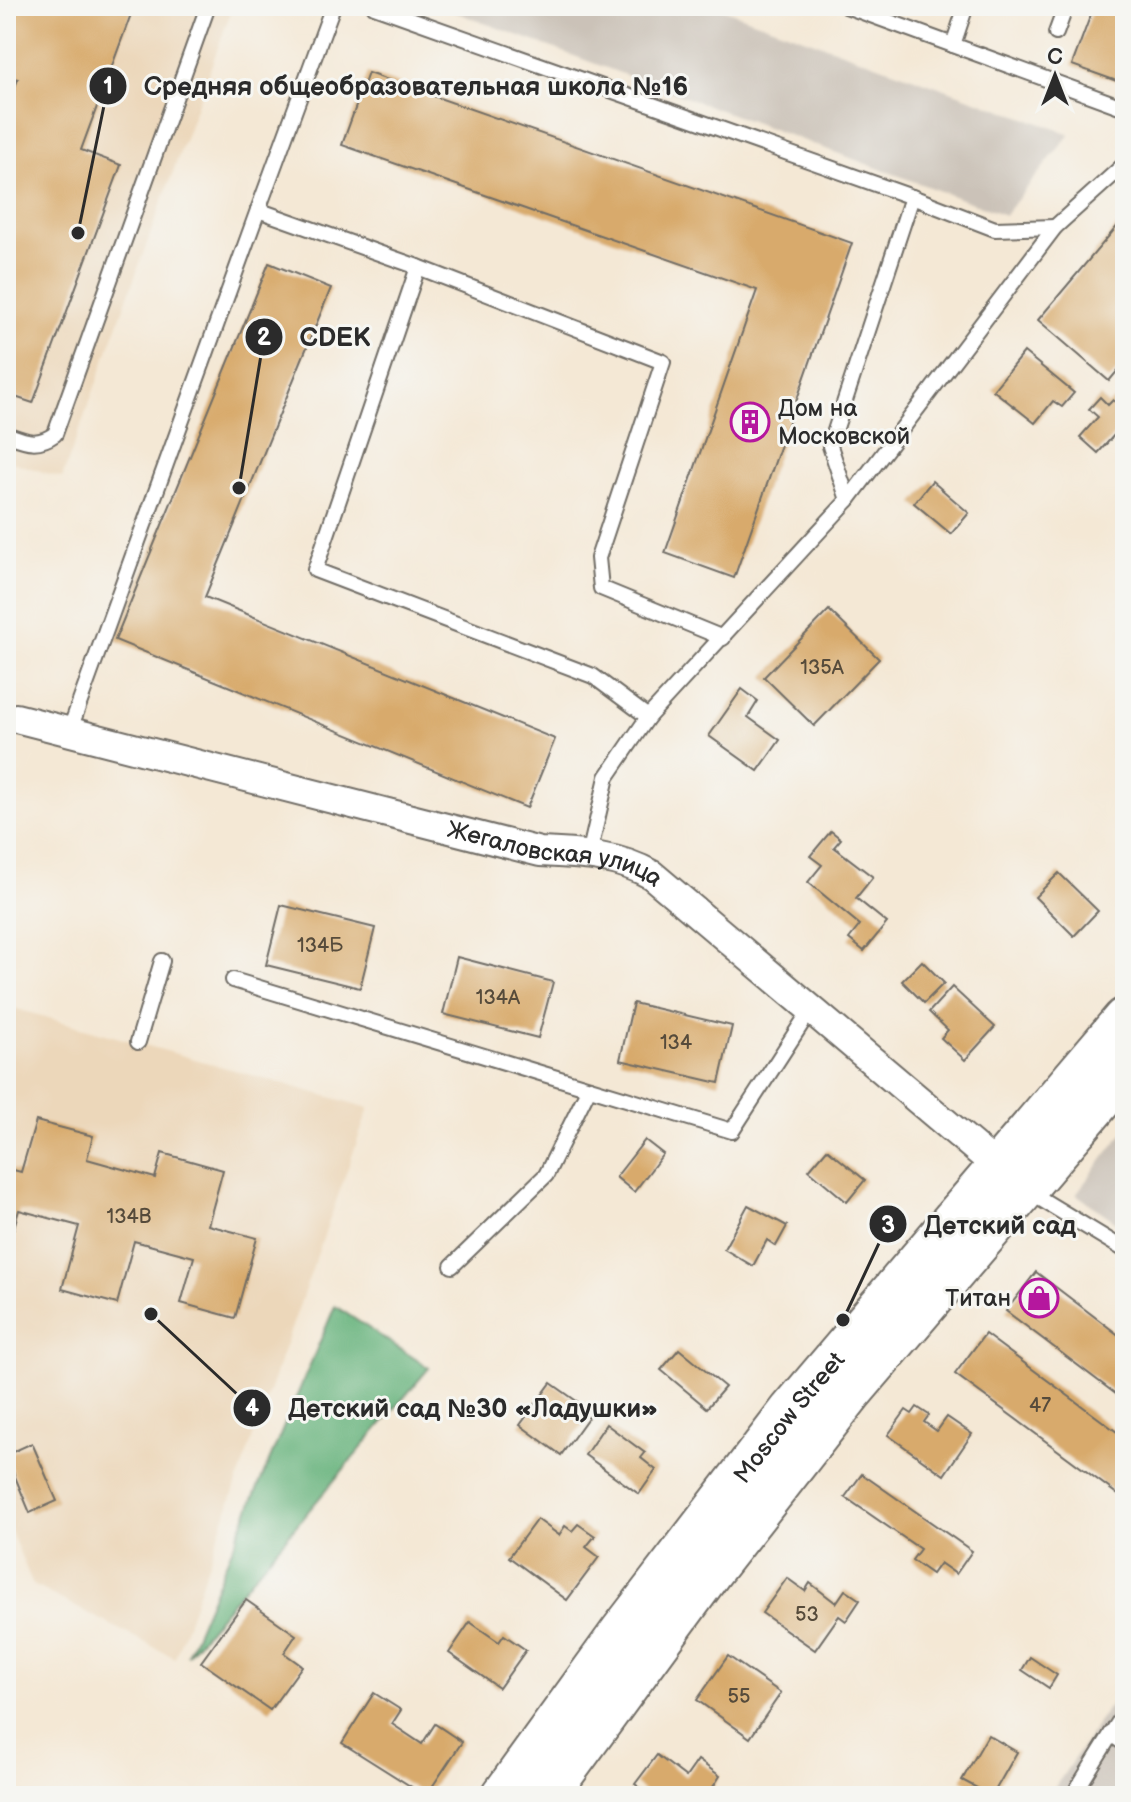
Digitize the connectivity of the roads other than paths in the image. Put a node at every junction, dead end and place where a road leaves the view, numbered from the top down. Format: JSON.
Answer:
{"nodes":[{"id":1,"x":208,"y":6,"type":"edge"},
{"id":2,"x":333,"y":6,"type":"edge"},
{"id":3,"x":374,"y":6,"type":"edge"},
{"id":4,"x":846,"y":6,"type":"edge"},
{"id":5,"x":966,"y":6,"type":"edge"},
{"id":6,"x":1066,"y":6,"type":"edge"},
{"id":7,"x":1056,"y":33,"type":"dead end"},
{"id":8,"x":953,"y":45,"type":"junction"},
{"id":9,"x":1125,"y":108,"type":"edge"},
{"id":10,"x":1125,"y":164,"type":"edge"},
{"id":11,"x":912,"y":197,"type":"junction"},
{"id":12,"x":258,"y":210,"type":"junction"},
{"id":13,"x":1055,"y":227,"type":"junction"},
{"id":14,"x":418,"y":267,"type":"junction"},
{"id":15,"x":6,"y":434,"type":"edge"},
{"id":16,"x":848,"y":500,"type":"junction"},
{"id":17,"x":723,"y":638,"type":"junction"},
{"id":18,"x":648,"y":717,"type":"junction"},
{"id":19,"x":11,"y":719,"type":"edge"},
{"id":20,"x":69,"y":732,"type":"junction"},
{"id":21,"x":589,"y":855,"type":"junction"},
{"id":22,"x":162,"y":961,"type":"dead end"},
{"id":23,"x":233,"y":980,"type":"dead end"},
{"id":24,"x":811,"y":1009,"type":"junction"},
{"id":25,"x":1125,"y":1020,"type":"edge"},
{"id":26,"x":138,"y":1042,"type":"dead end"},
{"id":27,"x":1125,"y":1070,"type":"edge"},
{"id":28,"x":589,"y":1088,"type":"junction"},
{"id":29,"x":1011,"y":1178,"type":"junction"},
{"id":30,"x":1125,"y":1250,"type":"edge"},
{"id":31,"x":452,"y":1266,"type":"dead end"},
{"id":32,"x":1125,"y":1712,"type":"edge"},
{"id":33,"x":1111,"y":1734,"type":"junction"},
{"id":34,"x":1125,"y":1744,"type":"edge"},
{"id":35,"x":504,"y":1796,"type":"edge"},
{"id":36,"x":545,"y":1796,"type":"edge"},
{"id":37,"x":1086,"y":1796,"type":"edge"}],
"edges":[{"from":1,"to":15,"type":"lane"},
{"from":2,"to":12,"type":"lane"},
{"from":3,"to":11,"type":"lane"},
{"from":4,"to":8,"type":"lane"},
{"from":5,"to":8,"type":"lane"},
{"from":6,"to":7,"type":"lane"},
{"from":8,"to":9,"type":"lane"},
{"from":10,"to":13,"type":"lane"},
{"from":11,"to":13,"type":"lane"},
{"from":11,"to":16,"type":"lane"},
{"from":12,"to":14,"type":"lane"},
{"from":12,"to":20,"type":"lane"},
{"from":13,"to":16,"type":"lane"},
{"from":14,"to":17,"type":"lane"},
{"from":14,"to":18,"type":"lane"},
{"from":16,"to":17,"type":"lane"},
{"from":17,"to":18,"type":"lane"},
{"from":18,"to":21,"type":"lane"},
{"from":19,"to":20,"type":"street","name":"Жегаловская улица"},
{"from":20,"to":21,"type":"street","name":"Жегаловская улица"},
{"from":21,"to":24,"type":"street","name":"Жегаловская улица"},
{"from":22,"to":26,"type":"lane"},
{"from":23,"to":28,"type":"lane"},
{"from":24,"to":28,"type":"lane"},
{"from":24,"to":29,"type":"street","name":"Жегаловская улица"},
{"from":25,"to":29,"type":"main road","name":"Moscow Street"},
{"from":27,"to":29,"type":"main road","name":"Moscow Street"},
{"from":28,"to":31,"type":"lane"},
{"from":29,"to":30,"type":"lane"},
{"from":29,"to":35,"type":"main road","name":"Moscow Street"},
{"from":29,"to":36,"type":"main road","name":"Moscow Street"},
{"from":32,"to":33,"type":"lane"},
{"from":33,"to":34,"type":"lane"},
{"from":33,"to":37,"type":"lane"}]}
